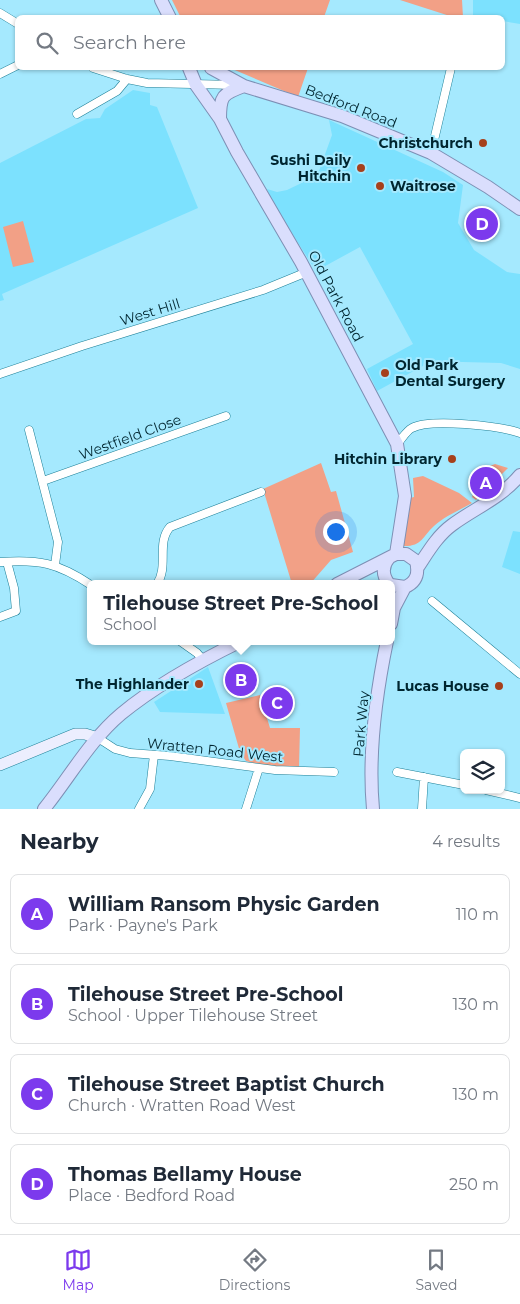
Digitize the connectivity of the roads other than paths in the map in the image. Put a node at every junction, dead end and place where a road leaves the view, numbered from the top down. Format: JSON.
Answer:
{"nodes":[{"id":1,"x":161,"y":0,"type":"edge"},
{"id":2,"x":0,"y":12,"type":"edge"},
{"id":3,"x":168,"y":15,"type":"edge"},
{"id":4,"x":15,"y":22,"type":"edge"},
{"id":5,"x":15,"y":66,"type":"edge"},
{"id":6,"x":99,"y":70,"type":"edge"},
{"id":7,"x":190,"y":70,"type":"edge"},
{"id":8,"x":215,"y":70,"type":"edge"},
{"id":9,"x":451,"y":70,"type":"edge"},
{"id":10,"x":0,"y":74,"type":"edge"},
{"id":11,"x":128,"y":79,"type":"junction"},
{"id":12,"x":196,"y":85,"type":"junction"},
{"id":13,"x":244,"y":86,"type":"junction"},
{"id":14,"x":77,"y":114,"type":"dead end"},
{"id":15,"x":220,"y":119,"type":"junction"},
{"id":16,"x":430,"y":153,"type":"junction"},
{"id":17,"x":520,"y":209,"type":"edge"},
{"id":18,"x":307,"y":272,"type":"junction"},
{"id":19,"x":0,"y":374,"type":"edge"},
{"id":20,"x":226,"y":416,"type":"dead end"},
{"id":21,"x":30,"y":430,"type":"dead end"},
{"id":22,"x":520,"y":432,"type":"edge"},
{"id":23,"x":397,"y":444,"type":"junction"},
{"id":24,"x":519,"y":478,"type":"edge"},
{"id":25,"x":43,"y":481,"type":"junction"},
{"id":26,"x":261,"y":492,"type":"dead end"},
{"id":27,"x":393,"y":556,"type":"junction"},
{"id":28,"x":4,"y":562,"type":"edge"},
{"id":29,"x":55,"y":564,"type":"junction"},
{"id":30,"x":418,"y":567,"type":"junction"},
{"id":31,"x":357,"y":573,"type":"junction"},
{"id":32,"x":159,"y":580,"type":"edge"},
{"id":33,"x":344,"y":580,"type":"edge"},
{"id":34,"x":381,"y":580,"type":"edge"},
{"id":35,"x":387,"y":580,"type":"edge"},
{"id":36,"x":87,"y":582,"type":"edge"},
{"id":37,"x":395,"y":584,"type":"edge"},
{"id":38,"x":405,"y":588,"type":"junction"},
{"id":39,"x":432,"y":601,"type":"dead end"},
{"id":40,"x":395,"y":606,"type":"edge"},
{"id":41,"x":0,"y":617,"type":"edge"},
{"id":42,"x":186,"y":645,"type":"edge"},
{"id":43,"x":233,"y":645,"type":"edge"},
{"id":44,"x":386,"y":645,"type":"edge"},
{"id":45,"x":203,"y":660,"type":"junction"},
{"id":46,"x":520,"y":674,"type":"edge"},
{"id":47,"x":98,"y":738,"type":"junction"},
{"id":48,"x":154,"y":755,"type":"junction"},
{"id":49,"x":0,"y":764,"type":"edge"},
{"id":50,"x":259,"y":768,"type":"junction"},
{"id":51,"x":334,"y":772,"type":"dead end"},
{"id":52,"x":398,"y":772,"type":"dead end"},
{"id":53,"x":424,"y":777,"type":"junction"},
{"id":54,"x":460,"y":784,"type":"edge"},
{"id":55,"x":503,"y":794,"type":"edge"},
{"id":56,"x":520,"y":798,"type":"edge"},
{"id":57,"x":44,"y":809,"type":"edge"},
{"id":58,"x":139,"y":809,"type":"edge"},
{"id":59,"x":246,"y":809,"type":"edge"},
{"id":60,"x":373,"y":809,"type":"edge"},
{"id":61,"x":422,"y":809,"type":"edge"}],
"edges":[{"from":1,"to":3,"type":"main road"},
{"from":2,"to":4,"type":"street"},
{"from":5,"to":10,"type":"street"},
{"from":6,"to":11,"type":"street","name":"Bedford Road"},
{"from":7,"to":12,"type":"main road","name":"Old Park Road"},
{"from":8,"to":13,"type":"main road","name":"Bedford Road"},
{"from":9,"to":16,"type":"street"},
{"from":11,"to":12,"type":"street","name":"Bedford Road"},
{"from":11,"to":14,"type":"street"},
{"from":12,"to":13,"type":"street","name":"Bedford Road"},
{"from":12,"to":15,"type":"main road","name":"Old Park Road"},
{"from":13,"to":15,"type":"main road"},
{"from":13,"to":16,"type":"main road","name":"Bedford Road"},
{"from":15,"to":18,"type":"main road","name":"Old Park Road"},
{"from":16,"to":17,"type":"main road","name":"Bedford Road"},
{"from":18,"to":19,"type":"street","name":"West Hill"},
{"from":18,"to":23,"type":"main road","name":"Old Park Road"},
{"from":20,"to":25,"type":"street","name":"Westfield Close"},
{"from":21,"to":25,"type":"street"},
{"from":22,"to":23,"type":"street"},
{"from":23,"to":27,"type":"main road","name":"Old Park Road"},
{"from":24,"to":30,"type":"main road"},
{"from":25,"to":29,"type":"street"},
{"from":26,"to":32,"type":"street"},
{"from":27,"to":30,"type":"main road"},
{"from":27,"to":31,"type":"main road"},
{"from":27,"to":35,"type":"main road"},
{"from":28,"to":29,"type":"street"},
{"from":28,"to":41,"type":"street"},
{"from":29,"to":36,"type":"street"},
{"from":30,"to":38,"type":"main road"},
{"from":31,"to":33,"type":"main road"},
{"from":31,"to":34,"type":"main road"},
{"from":37,"to":38,"type":"main road"},
{"from":38,"to":40,"type":"main road"},
{"from":39,"to":46,"type":"street"},
{"from":42,"to":45,"type":"street"},
{"from":43,"to":45,"type":"main road"},
{"from":44,"to":60,"type":"main road","name":"Park Way"},
{"from":45,"to":47,"type":"main road"},
{"from":47,"to":48,"type":"street","name":"Wratten Road West"},
{"from":47,"to":49,"type":"main road"},
{"from":47,"to":57,"type":"main road"},
{"from":48,"to":50,"type":"street","name":"Wratten Road West"},
{"from":48,"to":58,"type":"street"},
{"from":50,"to":51,"type":"street","name":"Wratten Road West"},
{"from":50,"to":59,"type":"street"},
{"from":52,"to":53,"type":"street"},
{"from":53,"to":54,"type":"street"},
{"from":53,"to":61,"type":"street"},
{"from":55,"to":56,"type":"street"}]}
